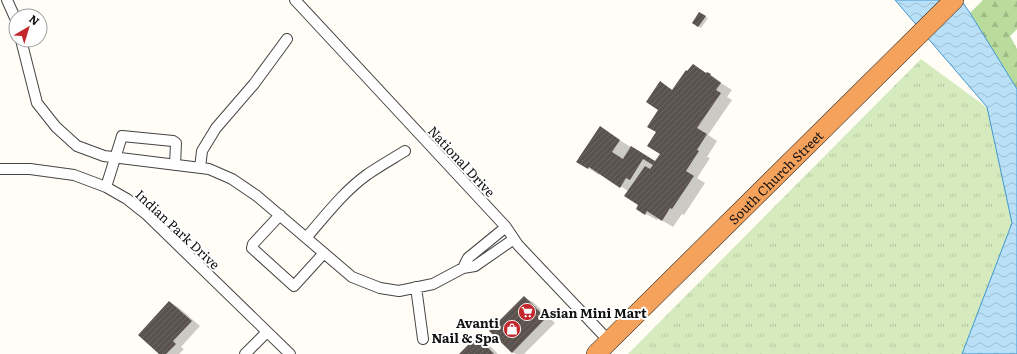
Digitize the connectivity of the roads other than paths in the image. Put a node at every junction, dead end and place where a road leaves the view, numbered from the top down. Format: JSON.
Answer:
{"nodes":[{"id":1,"x":295,"y":0,"type":"edge"},
{"id":2,"x":954,"y":0,"type":"edge"},
{"id":3,"x":287,"y":39,"type":"dead end"},
{"id":4,"x":23,"y":48,"type":"edge"},
{"id":5,"x":404,"y":151,"type":"dead end"},
{"id":6,"x":116,"y":157,"type":"junction"},
{"id":7,"x":175,"y":165,"type":"junction"},
{"id":8,"x":200,"y":168,"type":"junction"},
{"id":9,"x":0,"y":169,"type":"edge"},
{"id":10,"x":106,"y":187,"type":"junction"},
{"id":11,"x":280,"y":215,"type":"junction"},
{"id":12,"x":506,"y":227,"type":"junction"},
{"id":13,"x":306,"y":238,"type":"junction"},
{"id":14,"x":514,"y":239,"type":"junction"},
{"id":15,"x":324,"y":253,"type":"junction"},
{"id":16,"x":463,"y":268,"type":"junction"},
{"id":17,"x":416,"y":287,"type":"junction"},
{"id":18,"x":267,"y":332,"type":"junction"},
{"id":19,"x":423,"y":339,"type":"dead end"},
{"id":20,"x":602,"y":347,"type":"edge"},
{"id":21,"x":245,"y":354,"type":"edge"},
{"id":22,"x":290,"y":354,"type":"edge"}],
"edges":[{"from":1,"to":12,"type":"street","name":"National Drive"},
{"from":2,"to":20,"type":"highway","name":"South Church Street"},
{"from":3,"to":8,"type":"street"},
{"from":4,"to":6,"type":"street"},
{"from":5,"to":13,"type":"street"},
{"from":6,"to":7,"type":"street"},
{"from":6,"to":7,"type":"street"},
{"from":6,"to":10,"type":"street"},
{"from":7,"to":8,"type":"street"},
{"from":8,"to":11,"type":"street"},
{"from":9,"to":10,"type":"street","name":"Indian Park Drive"},
{"from":10,"to":18,"type":"street","name":"Indian Park Drive"},
{"from":11,"to":13,"type":"street"},
{"from":11,"to":15,"type":"street"},
{"from":12,"to":14,"type":"street","name":"National Drive"},
{"from":12,"to":16,"type":"street"},
{"from":13,"to":15,"type":"street"},
{"from":14,"to":16,"type":"street"},
{"from":14,"to":20,"type":"street","name":"National Drive"},
{"from":15,"to":17,"type":"street"},
{"from":16,"to":17,"type":"street"},
{"from":17,"to":19,"type":"street"},
{"from":18,"to":21,"type":"street"},
{"from":18,"to":22,"type":"street","name":"Indian Park Drive"}]}
